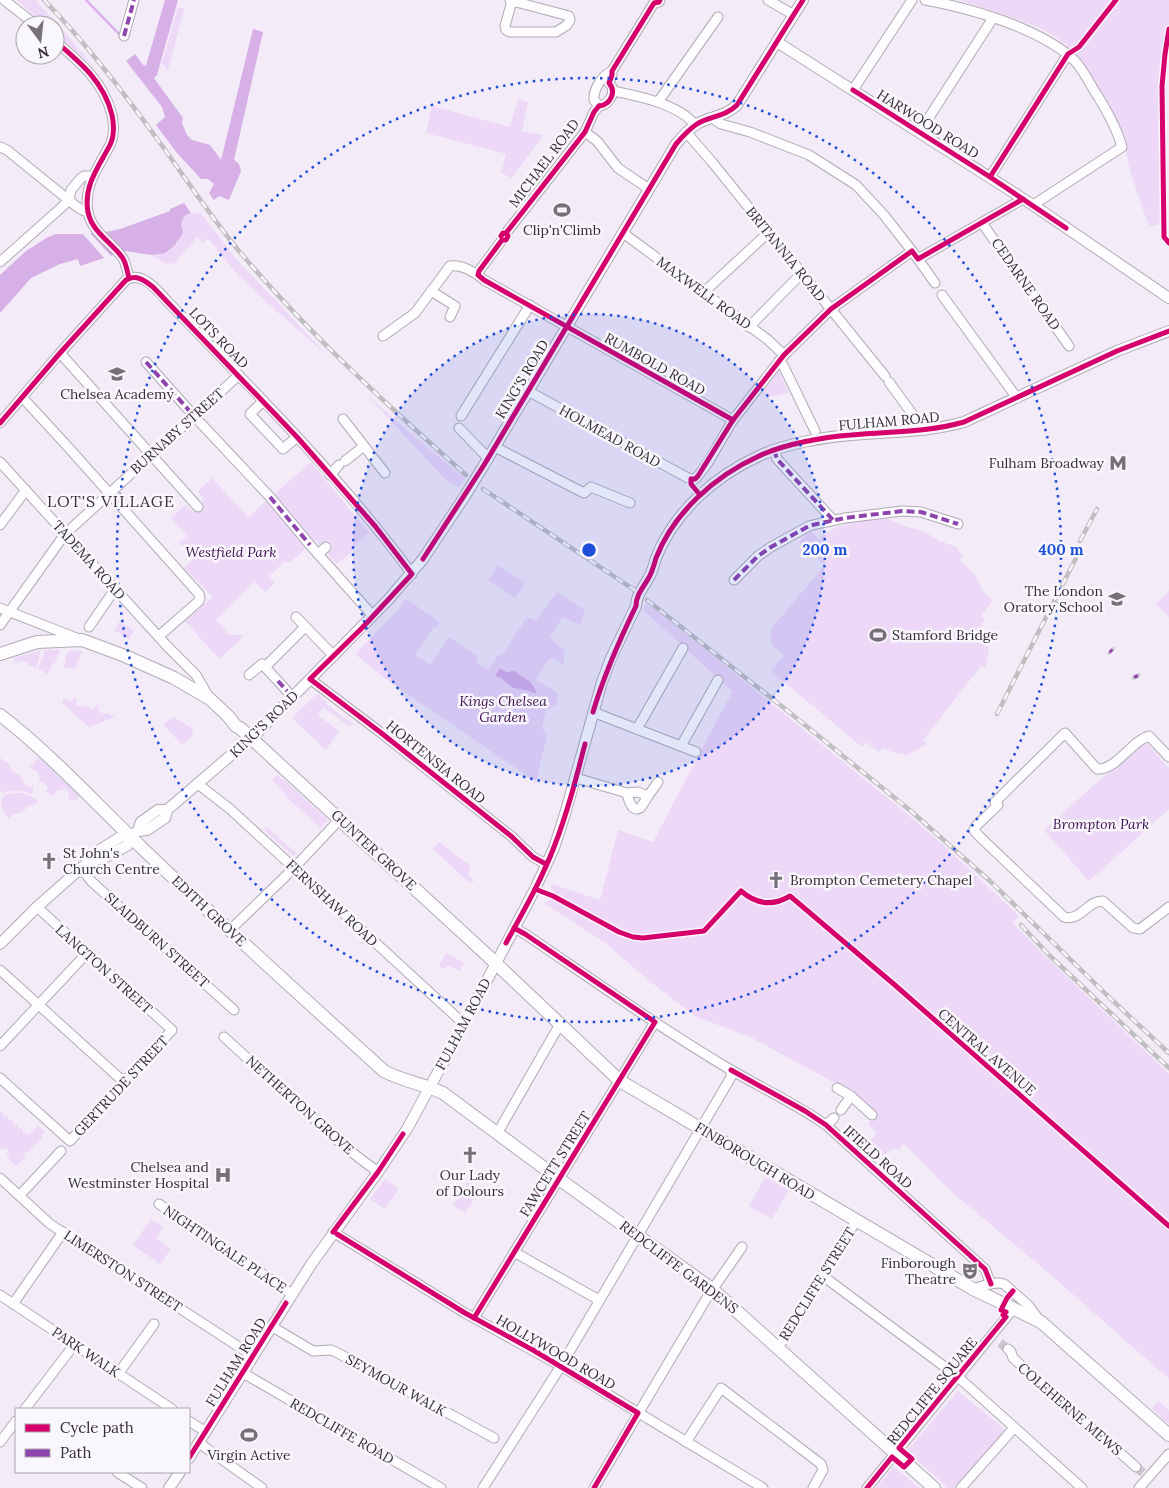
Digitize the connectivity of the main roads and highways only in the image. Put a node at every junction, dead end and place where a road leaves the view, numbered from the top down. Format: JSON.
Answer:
{"nodes":[{"id":1,"x":803,"y":0,"type":"edge"},
{"id":2,"x":777,"y":42,"type":"junction"},
{"id":3,"x":1169,"y":298,"type":"edge"},
{"id":4,"x":1169,"y":331,"type":"edge"},
{"id":5,"x":0,"y":654,"type":"edge"},
{"id":6,"x":0,"y":715,"type":"edge"},
{"id":7,"x":252,"y":738,"type":"junction"},
{"id":8,"x":134,"y":834,"type":"junction"},
{"id":9,"x":0,"y":944,"type":"edge"},
{"id":10,"x":496,"y":963,"type":"junction"},
{"id":11,"x":430,"y":1087,"type":"junction"},
{"id":12,"x":1169,"y":1435,"type":"edge"},
{"id":13,"x":190,"y":1456,"type":"edge"},
{"id":14,"x":179,"y":1473,"type":"edge"},
{"id":15,"x":169,"y":1488,"type":"edge"},
{"id":16,"x":934,"y":1488,"type":"edge"}],
"edges":[{"from":1,"to":2,"type":"main road","name":"KING'S ROAD"},
{"from":2,"to":3,"type":"main road","name":"HARWOOD ROAD"},
{"from":2,"to":7,"type":"main road","name":"KING'S ROAD","bridge":true},
{"from":4,"to":10,"type":"main road","name":"FULHAM ROAD"},
{"from":5,"to":7,"type":"highway","name":"GUNTER GROVE"},
{"from":6,"to":8,"type":"highway","name":"EDITH GROVE"},
{"from":7,"to":8,"type":"main road","name":"KING'S ROAD"},
{"from":7,"to":10,"type":"highway","name":"GUNTER GROVE"},
{"from":8,"to":9,"type":"main road","name":"KING'S ROAD"},
{"from":8,"to":11,"type":"highway","name":"EDITH GROVE"},
{"from":10,"to":11,"type":"main road","name":"FULHAM ROAD"},
{"from":10,"to":12,"type":"highway","name":"FINBOROUGH ROAD"},
{"from":11,"to":13,"type":"main road","name":"FULHAM ROAD"},
{"from":11,"to":16,"type":"highway","name":"REDCLIFFE GARDENS"},
{"from":14,"to":15,"type":"main road"}]}
